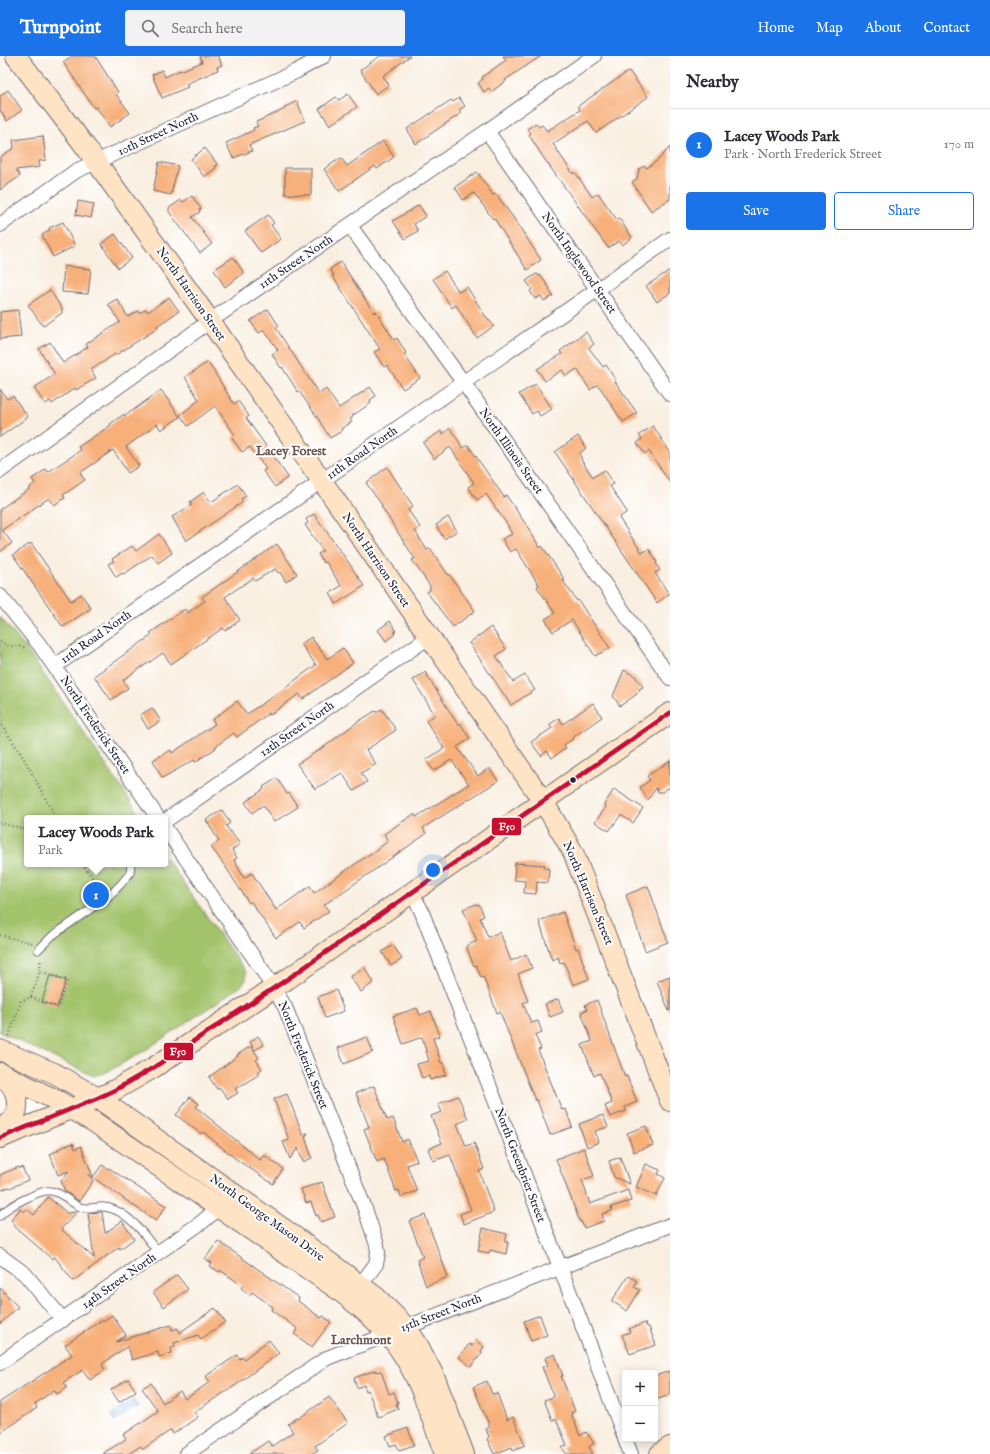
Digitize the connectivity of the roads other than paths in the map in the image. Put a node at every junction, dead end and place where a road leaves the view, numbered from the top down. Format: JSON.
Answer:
{"nodes":[{"id":1,"x":16,"y":56,"type":"edge"},
{"id":2,"x":324,"y":56,"type":"edge"},
{"id":3,"x":594,"y":56,"type":"edge"},
{"id":4,"x":487,"y":131,"type":"junction"},
{"id":5,"x":96,"y":162,"type":"junction"},
{"id":6,"x":0,"y":225,"type":"edge"},
{"id":7,"x":350,"y":226,"type":"junction"},
{"id":8,"x":670,"y":239,"type":"edge"},
{"id":9,"x":598,"y":290,"type":"junction"},
{"id":10,"x":210,"y":321,"type":"junction"},
{"id":11,"x":463,"y":382,"type":"junction"},
{"id":12,"x":670,"y":394,"type":"edge"},
{"id":13,"x":0,"y":471,"type":"edge"},
{"id":14,"x":322,"y":481,"type":"junction"},
{"id":15,"x":0,"y":596,"type":"edge"},
{"id":16,"x":429,"y":637,"type":"junction"},
{"id":17,"x":55,"y":666,"type":"junction"},
{"id":18,"x":670,"y":678,"type":"edge"},
{"id":19,"x":670,"y":713,"type":"edge"},
{"id":20,"x":543,"y":801,"type":"junction"},
{"id":21,"x":156,"y":815,"type":"edge"},
{"id":22,"x":168,"y":819,"type":"edge"},
{"id":23,"x":168,"y":832,"type":"edge"},
{"id":24,"x":131,"y":867,"type":"edge"},
{"id":25,"x":412,"y":893,"type":"junction"},
{"id":26,"x":38,"y":950,"type":"road end"},
{"id":27,"x":274,"y":989,"type":"junction"},
{"id":28,"x":2,"y":1051,"type":"edge"},
{"id":29,"x":0,"y":1073,"type":"edge"},
{"id":30,"x":0,"y":1076,"type":"edge"},
{"id":31,"x":98,"y":1098,"type":"junction"},
{"id":32,"x":670,"y":1101,"type":"edge"},
{"id":33,"x":72,"y":1109,"type":"junction"},
{"id":34,"x":0,"y":1131,"type":"edge"},
{"id":35,"x":0,"y":1138,"type":"edge"},
{"id":36,"x":235,"y":1194,"type":"junction"},
{"id":37,"x":220,"y":1208,"type":"junction"},
{"id":38,"x":0,"y":1216,"type":"edge"},
{"id":39,"x":670,"y":1225,"type":"edge"},
{"id":40,"x":158,"y":1253,"type":"junction"},
{"id":41,"x":0,"y":1256,"type":"edge"},
{"id":42,"x":560,"y":1267,"type":"junction"},
{"id":43,"x":355,"y":1292,"type":"junction"},
{"id":44,"x":63,"y":1320,"type":"junction"},
{"id":45,"x":406,"y":1327,"type":"junction"},
{"id":46,"x":388,"y":1334,"type":"junction"},
{"id":47,"x":0,"y":1363,"type":"edge"},
{"id":48,"x":622,"y":1431,"type":"edge"},
{"id":49,"x":626,"y":1442,"type":"edge"},
{"id":50,"x":670,"y":1447,"type":"edge"},
{"id":51,"x":186,"y":1454,"type":"edge"},
{"id":52,"x":445,"y":1454,"type":"edge"},
{"id":53,"x":464,"y":1454,"type":"edge"},
{"id":54,"x":631,"y":1454,"type":"edge"},
{"id":55,"x":660,"y":1454,"type":"edge"}],
"edges":[{"from":1,"to":5,"type":"main road","name":"North Harrison Street"},
{"from":2,"to":5,"type":"street","name":"10th Street North"},
{"from":3,"to":4,"type":"street","name":"11th Street North"},
{"from":4,"to":7,"type":"street","name":"11th Street North"},
{"from":4,"to":9,"type":"street","name":"North Inglewood Street"},
{"from":5,"to":6,"type":"street","name":"10th Street North"},
{"from":5,"to":10,"type":"main road","name":"North Harrison Street"},
{"from":7,"to":10,"type":"street","name":"11th Street North"},
{"from":7,"to":11,"type":"street","name":"North Illinois Street"},
{"from":8,"to":9,"type":"street","name":"11th Road North"},
{"from":9,"to":11,"type":"street","name":"11th Road North"},
{"from":9,"to":12,"type":"street","name":"North Inglewood Street"},
{"from":10,"to":13,"type":"street","name":"11th Street North"},
{"from":10,"to":14,"type":"main road","name":"North Harrison Street"},
{"from":11,"to":14,"type":"street","name":"11th Road North"},
{"from":11,"to":18,"type":"street","name":"North Illinois Street"},
{"from":14,"to":16,"type":"main road","name":"North Harrison Street"},
{"from":14,"to":17,"type":"street","name":"11th Road North"},
{"from":15,"to":17,"type":"street","name":"North Frederick Street"},
{"from":16,"to":20,"type":"main road","name":"North Harrison Street"},
{"from":16,"to":22,"type":"street","name":"12th Street North"},
{"from":17,"to":21,"type":"street","name":"North Frederick Street"},
{"from":19,"to":20,"type":"main road"},
{"from":20,"to":25,"type":"main road"},
{"from":20,"to":32,"type":"main road","name":"North Harrison Street"},
{"from":23,"to":27,"type":"street","name":"North Frederick Street"},
{"from":24,"to":26,"type":"lane"},
{"from":25,"to":27,"type":"main road"},
{"from":25,"to":42,"type":"street","name":"North Greenbrier Street"},
{"from":27,"to":31,"type":"main road"},
{"from":27,"to":43,"type":"street","name":"North Frederick Street"},
{"from":28,"to":31,"type":"main road","name":"North George Mason Drive"},
{"from":29,"to":33,"type":"main road","name":"North George Mason Drive"},
{"from":30,"to":34,"type":"main road"},
{"from":31,"to":33,"type":"main road"},
{"from":31,"to":36,"type":"main road","name":"North George Mason Drive"},
{"from":33,"to":35,"type":"main road"},
{"from":33,"to":37,"type":"main road","name":"North George Mason Drive"},
{"from":36,"to":37,"type":"street","name":"14th Street North"},
{"from":36,"to":43,"type":"main road","name":"North George Mason Drive"},
{"from":37,"to":40,"type":"street","name":"14th Street North"},
{"from":37,"to":43,"type":"main road","name":"North George Mason Drive"},
{"from":38,"to":40,"type":"lane"},
{"from":39,"to":42,"type":"street","name":"15th Street North"},
{"from":40,"to":44,"type":"street","name":"14th Street North"},
{"from":41,"to":44,"type":"street"},
{"from":42,"to":45,"type":"street","name":"15th Street North"},
{"from":42,"to":48,"type":"street","name":"North Greenbrier Street"},
{"from":43,"to":45,"type":"main road","name":"North George Mason Drive"},
{"from":43,"to":46,"type":"main road","name":"North George Mason Drive"},
{"from":44,"to":47,"type":"street","name":"14th Street North"},
{"from":45,"to":46,"type":"street","name":"15th Street North"},
{"from":45,"to":53,"type":"main road","name":"North George Mason Drive"},
{"from":46,"to":51,"type":"street","name":"15th Street North"},
{"from":46,"to":52,"type":"main road","name":"North George Mason Drive"},
{"from":49,"to":54,"type":"street","name":"North Greenbrier Street"},
{"from":50,"to":55,"type":"main road"}]}
